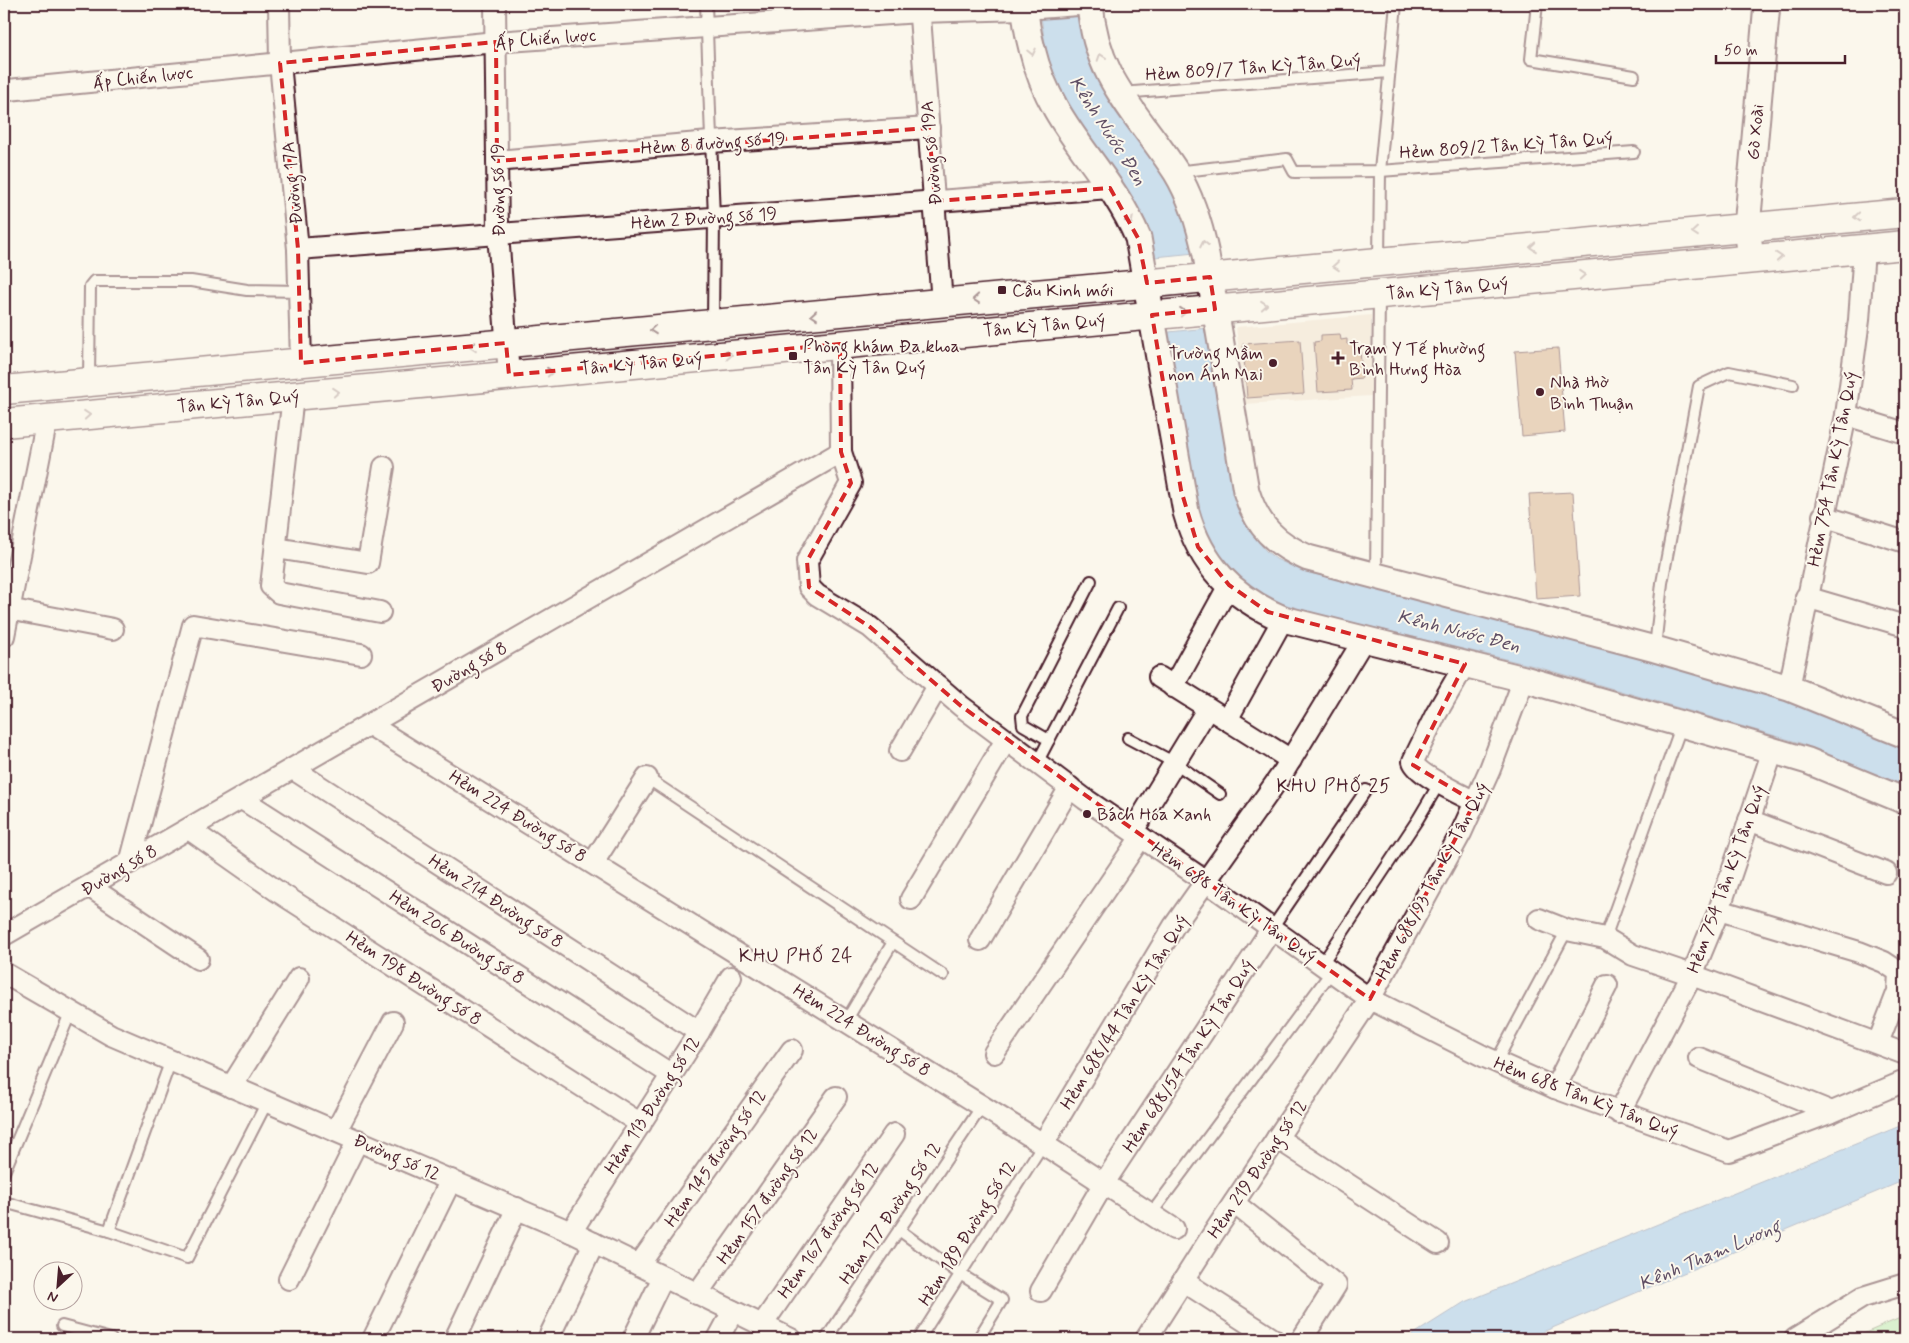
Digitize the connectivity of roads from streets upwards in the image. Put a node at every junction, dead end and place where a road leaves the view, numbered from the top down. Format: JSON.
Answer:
{"nodes":[{"id":1,"x":280,"y":4,"type":"edge"},
{"id":2,"x":495,"y":4,"type":"edge"},
{"id":3,"x":1088,"y":4,"type":"edge"},
{"id":4,"x":1767,"y":4,"type":"edge"},
{"id":5,"x":1029,"y":7,"type":"edge"},
{"id":6,"x":919,"y":8,"type":"edge"},
{"id":7,"x":496,"y":42,"type":"junction"},
{"id":8,"x":280,"y":63,"type":"junction"},
{"id":9,"x":4,"y":93,"type":"edge"},
{"id":10,"x":929,"y":128,"type":"junction"},
{"id":11,"x":497,"y":161,"type":"junction"},
{"id":12,"x":1110,"y":188,"type":"junction"},
{"id":13,"x":935,"y":201,"type":"junction"},
{"id":14,"x":1905,"y":212,"type":"edge"},
{"id":15,"x":1747,"y":228,"type":"junction"},
{"id":16,"x":498,"y":234,"type":"junction"},
{"id":17,"x":1905,"y":245,"type":"edge"},
{"id":18,"x":298,"y":249,"type":"junction"},
{"id":19,"x":1864,"y":249,"type":"junction"},
{"id":20,"x":1751,"y":259,"type":"junction"},
{"id":21,"x":1210,"y":278,"type":"junction"},
{"id":22,"x":1147,"y":284,"type":"junction"},
{"id":23,"x":942,"y":303,"type":"junction"},
{"id":24,"x":1215,"y":309,"type":"junction"},
{"id":25,"x":1152,"y":315,"type":"junction"},
{"id":26,"x":506,"y":344,"type":"junction"},
{"id":27,"x":840,"y":344,"type":"junction"},
{"id":28,"x":301,"y":363,"type":"junction"},
{"id":29,"x":510,"y":376,"type":"junction"},
{"id":30,"x":4,"y":390,"type":"edge"},
{"id":31,"x":294,"y":396,"type":"junction"},
{"id":32,"x":1846,"y":415,"type":"junction"},
{"id":33,"x":47,"y":419,"type":"junction"},
{"id":34,"x":4,"y":423,"type":"edge"},
{"id":35,"x":1905,"y":432,"type":"edge"},
{"id":36,"x":841,"y":452,"type":"junction"},
{"id":37,"x":384,"y":467,"type":"dead end"},
{"id":38,"x":1823,"y":516,"type":"junction"},
{"id":39,"x":1905,"y":542,"type":"edge"},
{"id":40,"x":276,"y":548,"type":"junction"},
{"id":41,"x":1228,"y":585,"type":"junction"},
{"id":42,"x":1806,"y":597,"type":"junction"},
{"id":43,"x":8,"y":610,"type":"junction"},
{"id":44,"x":380,"y":612,"type":"dead end"},
{"id":45,"x":1282,"y":619,"type":"junction"},
{"id":46,"x":1905,"y":626,"type":"edge"},
{"id":47,"x":113,"y":629,"type":"dead end"},
{"id":48,"x":4,"y":636,"type":"edge"},
{"id":49,"x":1364,"y":639,"type":"junction"},
{"id":50,"x":361,"y":654,"type":"dead end"},
{"id":51,"x":1465,"y":664,"type":"junction"},
{"id":52,"x":1524,"y":679,"type":"junction"},
{"id":53,"x":938,"y":686,"type":"junction"},
{"id":54,"x":1789,"y":688,"type":"junction"},
{"id":55,"x":1208,"y":708,"type":"junction"},
{"id":56,"x":1227,"y":720,"type":"junction"},
{"id":57,"x":370,"y":725,"type":"junction"},
{"id":58,"x":1905,"y":735,"type":"edge"},
{"id":59,"x":1006,"y":740,"type":"junction"},
{"id":60,"x":1772,"y":750,"type":"junction"},
{"id":61,"x":900,"y":752,"type":"dead end"},
{"id":62,"x":1291,"y":760,"type":"junction"},
{"id":63,"x":293,"y":769,"type":"junction"},
{"id":64,"x":647,"y":778,"type":"road end"},
{"id":65,"x":1070,"y":787,"type":"junction"},
{"id":66,"x":242,"y":799,"type":"junction"},
{"id":67,"x":1475,"y":802,"type":"junction"},
{"id":68,"x":1905,"y":802,"type":"edge"},
{"id":69,"x":1750,"y":820,"type":"junction"},
{"id":70,"x":190,"y":829,"type":"junction"},
{"id":71,"x":1137,"y":834,"type":"junction"},
{"id":72,"x":130,"y":863,"type":"junction"},
{"id":73,"x":593,"y":863,"type":"junction"},
{"id":74,"x":1886,"y":873,"type":"dead end"},
{"id":75,"x":1207,"y":882,"type":"junction"},
{"id":76,"x":90,"y":887,"type":"junction"},
{"id":77,"x":911,"y":899,"type":"dead end"},
{"id":78,"x":1719,"y":910,"type":"junction"},
{"id":79,"x":1539,"y":919,"type":"dead end"},
{"id":80,"x":1272,"y":928,"type":"junction"},
{"id":81,"x":4,"y":935,"type":"edge"},
{"id":82,"x":980,"y":940,"type":"dead end"},
{"id":83,"x":198,"y":959,"type":"dead end"},
{"id":84,"x":4,"y":973,"type":"edge"},
{"id":85,"x":1692,"y":975,"type":"junction"},
{"id":86,"x":731,"y":977,"type":"dead end"},
{"id":87,"x":299,"y":978,"type":"dead end"},
{"id":88,"x":1607,"y":985,"type":"dead end"},
{"id":89,"x":1370,"y":999,"type":"junction"},
{"id":90,"x":393,"y":1022,"type":"dead end"},
{"id":91,"x":699,"y":1032,"type":"junction"},
{"id":92,"x":1878,"y":1044,"type":"junction"},
{"id":93,"x":792,"y":1050,"type":"dead end"},
{"id":94,"x":994,"y":1053,"type":"dead end"},
{"id":95,"x":1905,"y":1054,"type":"edge"},
{"id":96,"x":1699,"y":1058,"type":"dead end"},
{"id":97,"x":672,"y":1075,"type":"junction"},
{"id":98,"x":1905,"y":1081,"type":"edge"},
{"id":99,"x":231,"y":1087,"type":"junction"},
{"id":100,"x":1555,"y":1088,"type":"junction"},
{"id":101,"x":836,"y":1097,"type":"dead end"},
{"id":102,"x":1620,"y":1112,"type":"junction"},
{"id":103,"x":1832,"y":1112,"type":"junction"},
{"id":104,"x":640,"y":1124,"type":"junction"},
{"id":105,"x":336,"y":1131,"type":"junction"},
{"id":106,"x":894,"y":1134,"type":"dead end"},
{"id":107,"x":1277,"y":1138,"type":"junction"},
{"id":108,"x":358,"y":1140,"type":"junction"},
{"id":109,"x":1043,"y":1144,"type":"junction"},
{"id":110,"x":451,"y":1180,"type":"junction"},
{"id":111,"x":1104,"y":1184,"type":"junction"},
{"id":112,"x":1234,"y":1203,"type":"junction"},
{"id":113,"x":516,"y":1208,"type":"junction"},
{"id":114,"x":1174,"y":1229,"type":"dead end"},
{"id":115,"x":571,"y":1232,"type":"junction"},
{"id":116,"x":594,"y":1243,"type":"junction"},
{"id":117,"x":1438,"y":1243,"type":"dead end"},
{"id":118,"x":639,"y":1265,"type":"junction"},
{"id":119,"x":663,"y":1277,"type":"junction"},
{"id":120,"x":289,"y":1279,"type":"dead end"},
{"id":121,"x":1183,"y":1281,"type":"junction"},
{"id":122,"x":1905,"y":1284,"type":"edge"},
{"id":123,"x":1041,"y":1291,"type":"dead end"},
{"id":124,"x":697,"y":1294,"type":"junction"},
{"id":125,"x":733,"y":1311,"type":"junction"},
{"id":126,"x":762,"y":1325,"type":"junction"},
{"id":127,"x":373,"y":1339,"type":"edge"},
{"id":128,"x":455,"y":1339,"type":"edge"},
{"id":129,"x":548,"y":1339,"type":"edge"},
{"id":130,"x":633,"y":1339,"type":"edge"},
{"id":131,"x":718,"y":1339,"type":"edge"},
{"id":132,"x":791,"y":1339,"type":"edge"},
{"id":133,"x":1146,"y":1339,"type":"edge"},
{"id":134,"x":1273,"y":1339,"type":"edge"},
{"id":135,"x":1302,"y":1339,"type":"edge"},
{"id":136,"x":1795,"y":1339,"type":"edge"}],
"edges":[{"from":1,"to":8,"type":"street","name":"Đường 17A"},
{"from":2,"to":7,"type":"street","name":"Đường số 19"},
{"from":3,"to":5,"type":"street","name":"Ấp Chiến lược"},
{"from":21,"to":3,"type":"street","one_way":true},
{"from":4,"to":15,"type":"street","name":"Gò Xoài"},
{"from":5,"to":6,"type":"street","name":"Ấp Chiến lược"},
{"from":5,"to":12,"type":"street","one_way":true},
{"from":6,"to":7,"type":"street","name":"Ấp Chiến lược"},
{"from":6,"to":10,"type":"street","name":"Đường số 19A"},
{"from":7,"to":8,"type":"street","name":"Ấp Chiến lược"},
{"from":7,"to":11,"type":"street","name":"Đường số 19"},
{"from":8,"to":9,"type":"street","name":"Ấp Chiến lược"},
{"from":8,"to":18,"type":"street","name":"Đường 17A"},
{"from":10,"to":11,"type":"street","name":"Hẻm 8 đường số 19"},
{"from":10,"to":13,"type":"street","name":"Đường số 19A"},
{"from":11,"to":16,"type":"street","name":"Đường số 19"},
{"from":12,"to":13,"type":"street","name":"Hẻm 2 Đường số 19"},
{"from":12,"to":22,"type":"street","one_way":true},
{"from":13,"to":16,"type":"street","name":"Hẻm 2 Đường số 19"},
{"from":13,"to":23,"type":"street","name":"Đường số 19A"},
{"from":14,"to":15,"type":"main road","name":"Tân Kỳ Tân Quý","one_way":true},
{"from":15,"to":20,"type":"street","name":"Gò Xoài"},
{"from":15,"to":21,"type":"main road","name":"Tân Kỳ Tân Quý","one_way":true},
{"from":16,"to":18,"type":"street","name":"Hẻm 2 Đường số 19"},
{"from":16,"to":26,"type":"street","name":"Đường số 19"},
{"from":17,"to":19,"type":"main road","name":"Tân Kỳ Tân Quý"},
{"from":18,"to":28,"type":"street","name":"Đường 17A"},
{"from":20,"to":19,"type":"main road","name":"Tân Kỳ Tân Quý","one_way":true},
{"from":19,"to":32,"type":"street","name":"Hẻm 754 Tân Kỳ Tân Quý"},
{"from":24,"to":20,"type":"main road","name":"Tân Kỳ Tân Quý","one_way":true},
{"from":21,"to":22,"type":"main road","name":"Tân Kỳ Tân Quý"},
{"from":21,"to":24,"type":"street"},
{"from":22,"to":23,"type":"main road","name":"Tân Kỳ Tân Quý","one_way":true},
{"from":22,"to":25,"type":"street"},
{"from":23,"to":26,"type":"main road","name":"Tân Kỳ Tân Quý","one_way":true},
{"from":25,"to":24,"type":"main road","name":"Tân Kỳ Tân Quý","one_way":true},
{"from":24,"to":54,"type":"street"},
{"from":25,"to":27,"type":"main road","name":"Tân Kỳ Tân Quý"},
{"from":25,"to":41,"type":"street"},
{"from":26,"to":28,"type":"main road","name":"Tân Kỳ Tân Quý","one_way":true},
{"from":26,"to":29,"type":"street","name":"Đường số 19"},
{"from":29,"to":27,"type":"main road","name":"Tân Kỳ Tân Quý","one_way":true},
{"from":27,"to":36,"type":"street"},
{"from":28,"to":30,"type":"main road","name":"Tân Kỳ Tân Quý"},
{"from":31,"to":29,"type":"main road","name":"Tân Kỳ Tân Quý","one_way":true},
{"from":33,"to":31,"type":"main road","name":"Tân Kỳ Tân Quý","one_way":true},
{"from":31,"to":40,"type":"street"},
{"from":32,"to":35,"type":"street"},
{"from":32,"to":38,"type":"street","name":"Hẻm 754 Tân Kỳ Tân Quý"},
{"from":33,"to":34,"type":"main road","name":"Tân Kỳ Tân Quý"},
{"from":33,"to":43,"type":"street"},
{"from":36,"to":53,"type":"street","name":"Hẻm 688 Tân Kỳ Tân Quý"},
{"from":36,"to":57,"type":"street","name":"Đường số 8"},
{"from":37,"to":40,"type":"street"},
{"from":38,"to":39,"type":"street"},
{"from":38,"to":42,"type":"street","name":"Hẻm 754 Tân Kỳ Tân Quý"},
{"from":40,"to":44,"type":"street"},
{"from":41,"to":45,"type":"street"},
{"from":41,"to":55,"type":"street"},
{"from":42,"to":46,"type":"street"},
{"from":42,"to":54,"type":"street","name":"Hẻm 754 Tân Kỳ Tân Quý"},
{"from":43,"to":47,"type":"street"},
{"from":43,"to":48,"type":"street"},
{"from":45,"to":49,"type":"street"},
{"from":45,"to":56,"type":"street"},
{"from":49,"to":51,"type":"street"},
{"from":49,"to":62,"type":"street","name":"Hẻm 688/44 Tân Kỳ Tân Quý"},
{"from":50,"to":72,"type":"street"},
{"from":51,"to":52,"type":"street"},
{"from":51,"to":67,"type":"street"},
{"from":52,"to":60,"type":"street"},
{"from":52,"to":67,"type":"street","name":"Hẻm 688/93 Tân Kỳ Tân Quý"},
{"from":53,"to":59,"type":"street","name":"Hẻm 688 Tân Kỳ Tân Quý"},
{"from":53,"to":61,"type":"street"},
{"from":54,"to":58,"type":"street"},
{"from":55,"to":56,"type":"street"},
{"from":55,"to":71,"type":"street"},
{"from":56,"to":62,"type":"street"},
{"from":57,"to":63,"type":"street","name":"Đường số 8"},
{"from":57,"to":73,"type":"street","name":"Hẻm 224 Đường số 8"},
{"from":59,"to":65,"type":"street","name":"Hẻm 688 Tân Kỳ Tân Quý"},
{"from":59,"to":77,"type":"street"},
{"from":60,"to":68,"type":"street"},
{"from":60,"to":69,"type":"street","name":"Hẻm 754 Tân Kỳ Tân Quý"},
{"from":62,"to":75,"type":"street","name":"Hẻm 688/44 Tân Kỳ Tân Quý"},
{"from":63,"to":66,"type":"street","name":"Đường số 8"},
{"from":63,"to":91,"type":"street","name":"Hẻm 214 Đường số 8"},
{"from":64,"to":73,"type":"street"},
{"from":65,"to":71,"type":"street","name":"Hẻm 688 Tân Kỳ Tân Quý"},
{"from":65,"to":82,"type":"street"},
{"from":66,"to":70,"type":"street","name":"Đường số 8"},
{"from":66,"to":97,"type":"street","name":"Hẻm 206 Đường số 8"},
{"from":67,"to":89,"type":"street","name":"Hẻm 688/93 Tân Kỳ Tân Quý"},
{"from":69,"to":74,"type":"street"},
{"from":69,"to":78,"type":"street","name":"Hẻm 754 Tân Kỳ Tân Quý"},
{"from":70,"to":72,"type":"street","name":"Đường số 8"},
{"from":70,"to":104,"type":"street","name":"Hẻm 198 Đường số 8"},
{"from":71,"to":75,"type":"street","name":"Hẻm 688 Tân Kỳ Tân Quý"},
{"from":71,"to":94,"type":"street"},
{"from":72,"to":76,"type":"street","name":"Đường số 8"},
{"from":73,"to":109,"type":"street","name":"Hẻm 224 Đường số 8"},
{"from":75,"to":80,"type":"street","name":"Hẻm 688 Tân Kỳ Tân Quý"},
{"from":75,"to":109,"type":"street","name":"Hẻm 688/44 Tân Kỳ Tân Quý"},
{"from":76,"to":81,"type":"street","name":"Đường số 8"},
{"from":76,"to":83,"type":"street"},
{"from":78,"to":85,"type":"street","name":"Hẻm 754 Tân Kỳ Tân Quý"},
{"from":78,"to":92,"type":"street"},
{"from":79,"to":85,"type":"street"},
{"from":80,"to":89,"type":"street","name":"Hẻm 688 Tân Kỳ Tân Quý"},
{"from":80,"to":111,"type":"street","name":"Hẻm 688/54 Tân Kỳ Tân Quý"},
{"from":84,"to":99,"type":"street","name":"Đường số 12"},
{"from":85,"to":92,"type":"street"},
{"from":85,"to":102,"type":"street","name":"Hẻm 754 Tân Kỳ Tân Quý"},
{"from":86,"to":91,"type":"street","name":"Hẻm 113 Đường số 12"},
{"from":87,"to":99,"type":"street"},
{"from":88,"to":100,"type":"street"},
{"from":89,"to":100,"type":"street","name":"Hẻm 688 Tân Kỳ Tân Quý"},
{"from":89,"to":107,"type":"street","name":"Hẻm 219 Đường số 12"},
{"from":90,"to":105,"type":"street"},
{"from":91,"to":97,"type":"street","name":"Hẻm 113 Đường số 12"},
{"from":92,"to":95,"type":"street"},
{"from":93,"to":118,"type":"street","name":"Hẻm 145 đường số 12"},
{"from":96,"to":103,"type":"street"},
{"from":97,"to":104,"type":"street","name":"Hẻm 113 Đường số 12"},
{"from":98,"to":103,"type":"street"},
{"from":99,"to":105,"type":"street","name":"Đường số 12"},
{"from":100,"to":102,"type":"street","name":"Hẻm 688 Tân Kỳ Tân Quý"},
{"from":101,"to":124,"type":"street","name":"Hẻm 157 đường số 12"},
{"from":102,"to":103,"type":"street","name":"Hẻm 688 Tân Kỳ Tân Quý"},
{"from":104,"to":115,"type":"street","name":"Hẻm 113 Đường số 12"},
{"from":105,"to":108,"type":"street","name":"Đường số 12"},
{"from":106,"to":126,"type":"street","name":"Hẻm 167 đường số 12"},
{"from":107,"to":112,"type":"street","name":"Hẻm 219 Đường số 12"},
{"from":107,"to":117,"type":"street"},
{"from":108,"to":110,"type":"street","name":"Đường số 12"},
{"from":108,"to":120,"type":"street"},
{"from":109,"to":111,"type":"street","name":"Hẻm 224 Đường số 8"},
{"from":110,"to":113,"type":"street","name":"Đường số 12"},
{"from":110,"to":127,"type":"street"},
{"from":111,"to":114,"type":"street","name":"Hẻm 224 Đường số 8"},
{"from":111,"to":123,"type":"street","name":"Hẻm 688/54 Tân Kỳ Tân Quý"},
{"from":112,"to":121,"type":"street","name":"Hẻm 219 Đường số 12"},
{"from":112,"to":135,"type":"street"},
{"from":113,"to":115,"type":"street","name":"Đường số 12"},
{"from":113,"to":128,"type":"street"},
{"from":115,"to":116,"type":"street","name":"Đường số 12"},
{"from":116,"to":118,"type":"street","name":"Đường số 12"},
{"from":116,"to":129,"type":"street"},
{"from":118,"to":119,"type":"street","name":"Đường số 12"},
{"from":119,"to":124,"type":"street","name":"Đường số 12"},
{"from":119,"to":130,"type":"street"},
{"from":121,"to":133,"type":"street","name":"Hẻm 219 Đường số 12"},
{"from":121,"to":134,"type":"street"},
{"from":122,"to":136,"type":"street"},
{"from":124,"to":125,"type":"street","name":"Đường số 12"},
{"from":125,"to":126,"type":"street","name":"Đường số 12"},
{"from":125,"to":131,"type":"street"},
{"from":126,"to":132,"type":"street","name":"Đường số 12"}]}
